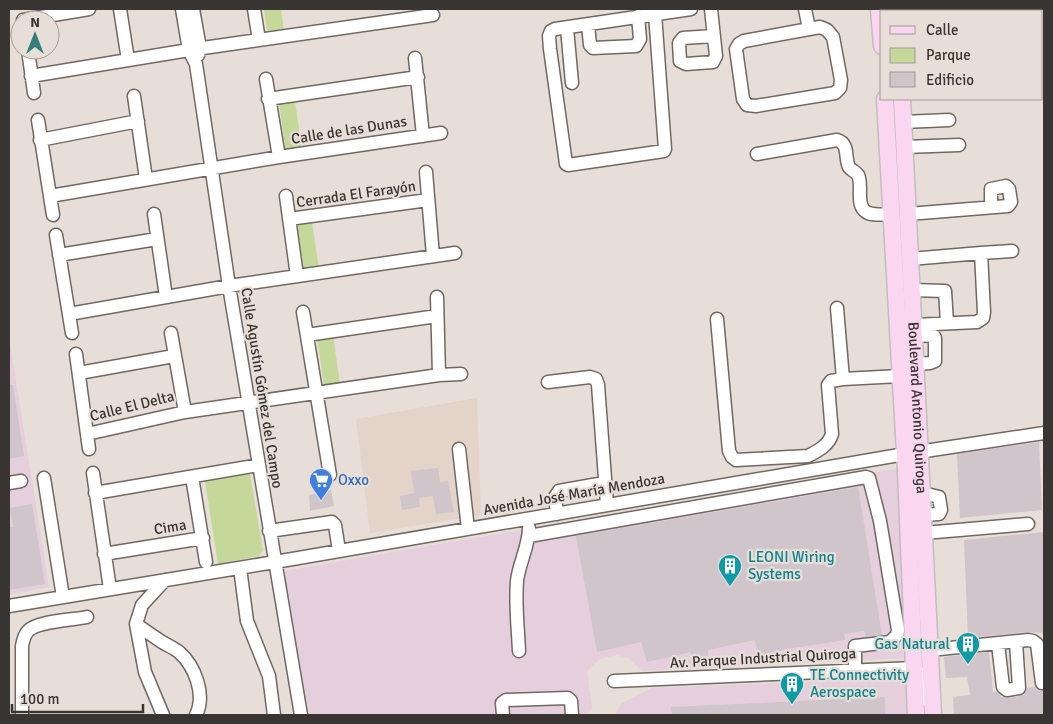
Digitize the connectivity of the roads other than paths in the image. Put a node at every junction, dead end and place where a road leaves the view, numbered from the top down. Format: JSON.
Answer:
{"nodes":[{"id":1,"x":89,"y":9,"type":"edge"},
{"id":2,"x":120,"y":9,"type":"edge"},
{"id":3,"x":182,"y":9,"type":"edge"},
{"id":4,"x":193,"y":9,"type":"edge"},
{"id":5,"x":254,"y":9,"type":"edge"},
{"id":6,"x":691,"y":9,"type":"edge"},
{"id":7,"x":711,"y":9,"type":"edge"},
{"id":8,"x":805,"y":9,"type":"edge"},
{"id":9,"x":410,"y":13,"type":"edge"},
{"id":10,"x":60,"y":14,"type":"edge"},
{"id":11,"x":655,"y":14,"type":"junction"},
{"id":12,"x":433,"y":15,"type":"dead end"},
{"id":13,"x":638,"y":16,"type":"junction"},
{"id":14,"x":588,"y":24,"type":"junction"},
{"id":15,"x":567,"y":28,"type":"junction"},
{"id":16,"x":809,"y":29,"type":"junction"},
{"id":17,"x":714,"y":36,"type":"dead end"},
{"id":18,"x":259,"y":40,"type":"junction"},
{"id":19,"x":194,"y":49,"type":"junction"},
{"id":20,"x":415,"y":58,"type":"dead end"},
{"id":21,"x":30,"y":60,"type":"edge"},
{"id":22,"x":128,"y":60,"type":"junction"},
{"id":23,"x":32,"y":76,"type":"junction"},
{"id":24,"x":418,"y":76,"type":"junction"},
{"id":25,"x":266,"y":79,"type":"dead end"},
{"id":26,"x":572,"y":82,"type":"dead end"},
{"id":27,"x":34,"y":93,"type":"dead end"},
{"id":28,"x":134,"y":96,"type":"dead end"},
{"id":29,"x":268,"y":99,"type":"junction"},
{"id":30,"x":885,"y":100,"type":"edge"},
{"id":31,"x":902,"y":100,"type":"edge"},
{"id":32,"x":38,"y":120,"type":"dead end"},
{"id":33,"x":949,"y":120,"type":"dead end"},
{"id":34,"x":138,"y":122,"type":"junction"},
{"id":35,"x":903,"y":122,"type":"junction"},
{"id":36,"x":441,"y":133,"type":"dead end"},
{"id":37,"x":423,"y":136,"type":"junction"},
{"id":38,"x":40,"y":140,"type":"junction"},
{"id":39,"x":959,"y":145,"type":"dead end"},
{"id":40,"x":904,"y":147,"type":"junction"},
{"id":41,"x":757,"y":154,"type":"dead end"},
{"id":42,"x":279,"y":158,"type":"junction"},
{"id":43,"x":212,"y":169,"type":"junction"},
{"id":44,"x":426,"y":172,"type":"dead end"},
{"id":45,"x":146,"y":180,"type":"junction"},
{"id":46,"x":50,"y":196,"type":"junction"},
{"id":47,"x":286,"y":196,"type":"dead end"},
{"id":48,"x":428,"y":200,"type":"junction"},
{"id":49,"x":991,"y":207,"type":"junction"},
{"id":50,"x":154,"y":214,"type":"dead end"},
{"id":51,"x":891,"y":214,"type":"junction"},
{"id":52,"x":908,"y":214,"type":"junction"},
{"id":53,"x":53,"y":216,"type":"dead end"},
{"id":54,"x":289,"y":219,"type":"junction"},
{"id":55,"x":56,"y":235,"type":"dead end"},
{"id":56,"x":157,"y":238,"type":"junction"},
{"id":57,"x":1012,"y":251,"type":"dead end"},
{"id":58,"x":455,"y":253,"type":"dead end"},
{"id":59,"x":981,"y":253,"type":"junction"},
{"id":60,"x":59,"y":255,"type":"junction"},
{"id":61,"x":433,"y":256,"type":"junction"},
{"id":62,"x":910,"y":259,"type":"junction"},
{"id":63,"x":297,"y":276,"type":"junction"},
{"id":64,"x":229,"y":286,"type":"junction"},
{"id":65,"x":912,"y":290,"type":"junction"},
{"id":66,"x":166,"y":297,"type":"junction"},
{"id":67,"x":437,"y":297,"type":"dead end"},
{"id":68,"x":837,"y":308,"type":"dead end"},
{"id":69,"x":303,"y":312,"type":"dead end"},
{"id":70,"x":69,"y":314,"type":"junction"},
{"id":71,"x":437,"y":316,"type":"junction"},
{"id":72,"x":718,"y":319,"type":"dead end"},
{"id":73,"x":947,"y":324,"type":"junction"},
{"id":74,"x":914,"y":330,"type":"junction"},
{"id":75,"x":72,"y":333,"type":"dead end"},
{"id":76,"x":171,"y":333,"type":"dead end"},
{"id":77,"x":307,"y":336,"type":"junction"},
{"id":78,"x":76,"y":354,"type":"dead end"},
{"id":79,"x":174,"y":356,"type":"junction"},
{"id":80,"x":79,"y":374,"type":"junction"},
{"id":81,"x":461,"y":374,"type":"dead end"},
{"id":82,"x":439,"y":375,"type":"junction"},
{"id":83,"x":900,"y":376,"type":"junction"},
{"id":84,"x":842,"y":380,"type":"junction"},
{"id":85,"x":548,"y":382,"type":"dead end"},
{"id":86,"x":316,"y":393,"type":"junction"},
{"id":87,"x":249,"y":404,"type":"junction"},
{"id":88,"x":185,"y":412,"type":"junction"},
{"id":89,"x":1044,"y":433,"type":"edge"},
{"id":90,"x":87,"y":434,"type":"junction"},
{"id":91,"x":89,"y":449,"type":"dead end"},
{"id":92,"x":460,"y":449,"type":"dead end"},
{"id":93,"x":912,"y":452,"type":"junction"},
{"id":94,"x":260,"y":465,"type":"junction"},
{"id":95,"x":92,"y":473,"type":"dead end"},
{"id":96,"x":330,"y":475,"type":"dead end"},
{"id":97,"x":192,"y":477,"type":"junction"},
{"id":98,"x":44,"y":478,"type":"dead end"},
{"id":99,"x":604,"y":483,"type":"junction"},
{"id":100,"x":95,"y":493,"type":"junction"},
{"id":101,"x":607,"y":505,"type":"junction"},
{"id":102,"x":557,"y":514,"type":"junction"},
{"id":103,"x":529,"y":519,"type":"junction"},
{"id":104,"x":1028,"y":524,"type":"dead end"},
{"id":105,"x":468,"y":529,"type":"junction"},
{"id":106,"x":269,"y":531,"type":"junction"},
{"id":107,"x":924,"y":533,"type":"junction"},
{"id":108,"x":529,"y":536,"type":"junction"},
{"id":109,"x":203,"y":538,"type":"junction"},
{"id":110,"x":339,"y":551,"type":"junction"},
{"id":111,"x":104,"y":554,"type":"junction"},
{"id":112,"x":206,"y":562,"type":"dead end"},
{"id":113,"x":275,"y":562,"type":"junction"},
{"id":114,"x":240,"y":568,"type":"junction"},
{"id":115,"x":165,"y":580,"type":"junction"},
{"id":116,"x":110,"y":589,"type":"junction"},
{"id":117,"x":63,"y":597,"type":"junction"},
{"id":118,"x":9,"y":606,"type":"edge"},
{"id":119,"x":87,"y":617,"type":"dead end"},
{"id":120,"x":136,"y":624,"type":"junction"},
{"id":121,"x":1016,"y":642,"type":"junction"},
{"id":122,"x":998,"y":644,"type":"junction"},
{"id":123,"x":930,"y":650,"type":"junction"},
{"id":124,"x":519,"y":651,"type":"dead end"},
{"id":125,"x":914,"y":668,"type":"junction"},
{"id":126,"x":855,"y":670,"type":"junction"},
{"id":127,"x":614,"y":681,"type":"dead end"},
{"id":128,"x":1042,"y":683,"type":"dead end"},
{"id":129,"x":22,"y":715,"type":"edge"},
{"id":130,"x":163,"y":715,"type":"edge"},
{"id":131,"x":196,"y":715,"type":"edge"},
{"id":132,"x":274,"y":715,"type":"edge"},
{"id":133,"x":301,"y":715,"type":"edge"},
{"id":134,"x":502,"y":715,"type":"edge"},
{"id":135,"x":572,"y":715,"type":"edge"},
{"id":136,"x":916,"y":715,"type":"edge"},
{"id":137,"x":932,"y":715,"type":"edge"}],
"edges":[{"from":1,"to":10,"type":"street"},
{"from":2,"to":22,"type":"street"},
{"from":3,"to":19,"type":"street","name":"Calle Agustín Gómez del Campo"},
{"from":4,"to":19,"type":"street","name":"Calle Agustín Gómez del Campo"},
{"from":5,"to":18,"type":"street"},
{"from":6,"to":11,"type":"street"},
{"from":7,"to":17,"type":"street"},
{"from":8,"to":16,"type":"street"},
{"from":9,"to":12,"type":"street"},
{"from":9,"to":18,"type":"street"},
{"from":11,"to":13,"type":"street"},
{"from":11,"to":15,"type":"street"},
{"from":13,"to":14,"type":"street"},
{"from":13,"to":14,"type":"street"},
{"from":14,"to":15,"type":"street"},
{"from":15,"to":26,"type":"street"},
{"from":16,"to":16,"type":"street"},
{"from":18,"to":19,"type":"street"},
{"from":19,"to":22,"type":"street"},
{"from":19,"to":43,"type":"street","name":"Calle Agustín Gómez del Campo"},
{"from":20,"to":24,"type":"street","name":"Calle de las Dunas"},
{"from":21,"to":23,"type":"street"},
{"from":22,"to":23,"type":"street"},
{"from":23,"to":27,"type":"street"},
{"from":24,"to":29,"type":"street"},
{"from":24,"to":37,"type":"street","name":"Calle de las Dunas"},
{"from":25,"to":29,"type":"street","name":"Calle de las Dunas"},
{"from":28,"to":34,"type":"street"},
{"from":29,"to":42,"type":"street","name":"Calle de las Dunas"},
{"from":30,"to":51,"type":"main road","name":"Boulevard Antonio Quiroga"},
{"from":31,"to":35,"type":"main road","name":"Boulevard Antonio Quiroga"},
{"from":32,"to":38,"type":"street"},
{"from":33,"to":35,"type":"street"},
{"from":34,"to":38,"type":"street"},
{"from":34,"to":45,"type":"street"},
{"from":35,"to":40,"type":"main road","name":"Boulevard Antonio Quiroga"},
{"from":36,"to":37,"type":"street"},
{"from":37,"to":42,"type":"street","name":"Calle de las Dunas"},
{"from":38,"to":46,"type":"street"},
{"from":39,"to":40,"type":"street"},
{"from":40,"to":52,"type":"main road","name":"Boulevard Antonio Quiroga"},
{"from":41,"to":51,"type":"street"},
{"from":42,"to":43,"type":"street"},
{"from":43,"to":45,"type":"street"},
{"from":43,"to":64,"type":"street","name":"Calle Agustín Gómez del Campo"},
{"from":44,"to":48,"type":"street","name":"Cerrada El Farayón"},
{"from":45,"to":46,"type":"street"},
{"from":46,"to":53,"type":"street"},
{"from":47,"to":54,"type":"street","name":"Cerrada El Farayón"},
{"from":48,"to":54,"type":"street","name":"Cerrada El Farayón"},
{"from":48,"to":61,"type":"street","name":"Cerrada El Farayón"},
{"from":49,"to":49,"type":"street"},
{"from":49,"to":52,"type":"street"},
{"from":50,"to":56,"type":"street"},
{"from":51,"to":83,"type":"main road","name":"Boulevard Antonio Quiroga"},
{"from":52,"to":62,"type":"main road","name":"Boulevard Antonio Quiroga"},
{"from":54,"to":63,"type":"street","name":"Cerrada El Farayón"},
{"from":55,"to":60,"type":"street"},
{"from":56,"to":60,"type":"street"},
{"from":56,"to":66,"type":"street"},
{"from":57,"to":59,"type":"street"},
{"from":58,"to":61,"type":"street"},
{"from":59,"to":62,"type":"street"},
{"from":59,"to":73,"type":"street"},
{"from":60,"to":70,"type":"street"},
{"from":61,"to":63,"type":"street"},
{"from":62,"to":65,"type":"main road","name":"Boulevard Antonio Quiroga"},
{"from":63,"to":64,"type":"street"},
{"from":64,"to":66,"type":"street"},
{"from":64,"to":87,"type":"street","name":"Calle Agustín Gómez del Campo"},
{"from":65,"to":73,"type":"street"},
{"from":65,"to":74,"type":"main road","name":"Boulevard Antonio Quiroga"},
{"from":66,"to":70,"type":"street"},
{"from":67,"to":71,"type":"street"},
{"from":68,"to":84,"type":"street"},
{"from":69,"to":77,"type":"street"},
{"from":70,"to":75,"type":"street"},
{"from":71,"to":77,"type":"street"},
{"from":71,"to":82,"type":"street"},
{"from":72,"to":84,"type":"street"},
{"from":73,"to":74,"type":"street"},
{"from":74,"to":93,"type":"main road","name":"Boulevard Antonio Quiroga"},
{"from":76,"to":79,"type":"street","name":"Calle El Delta"},
{"from":77,"to":86,"type":"street"},
{"from":78,"to":80,"type":"street","name":"Calle El Delta"},
{"from":79,"to":80,"type":"street"},
{"from":79,"to":88,"type":"street","name":"Calle El Delta"},
{"from":80,"to":90,"type":"street","name":"Calle El Delta"},
{"from":81,"to":82,"type":"street"},
{"from":82,"to":86,"type":"street"},
{"from":83,"to":84,"type":"street"},
{"from":83,"to":93,"type":"main road","name":"Boulevard Antonio Quiroga"},
{"from":85,"to":99,"type":"street"},
{"from":86,"to":87,"type":"street"},
{"from":86,"to":96,"type":"street"},
{"from":87,"to":88,"type":"street"},
{"from":87,"to":94,"type":"street","name":"Calle Agustín Gómez del Campo"},
{"from":88,"to":90,"type":"street","name":"Calle El Delta"},
{"from":89,"to":93,"type":"street","name":"Avenida José María Mendoza"},
{"from":90,"to":91,"type":"street"},
{"from":92,"to":105,"type":"street"},
{"from":93,"to":101,"type":"street","name":"Avenida José María Mendoza"},
{"from":93,"to":107,"type":"main road","name":"Boulevard Antonio Quiroga"},
{"from":93,"to":125,"type":"main road","name":"Boulevard Antonio Quiroga"},
{"from":94,"to":97,"type":"street"},
{"from":94,"to":106,"type":"street","name":"Calle Agustín Gómez del Campo"},
{"from":95,"to":100,"type":"street"},
{"from":97,"to":100,"type":"street"},
{"from":97,"to":109,"type":"street","name":"Cima"},
{"from":98,"to":117,"type":"street"},
{"from":99,"to":101,"type":"street"},
{"from":99,"to":102,"type":"street"},
{"from":100,"to":111,"type":"street"},
{"from":101,"to":102,"type":"street","name":"Avenida José María Mendoza"},
{"from":102,"to":103,"type":"street","name":"Avenida José María Mendoza"},
{"from":103,"to":105,"type":"street","name":"Avenida José María Mendoza"},
{"from":103,"to":108,"type":"street"},
{"from":104,"to":107,"type":"street"},
{"from":105,"to":110,"type":"street","name":"Avenida José María Mendoza"},
{"from":106,"to":110,"type":"street"},
{"from":106,"to":113,"type":"street","name":"Calle Agustín Gómez del Campo"},
{"from":107,"to":123,"type":"main road","name":"Boulevard Antonio Quiroga"},
{"from":108,"to":124,"type":"street"},
{"from":108,"to":126,"type":"street"},
{"from":109,"to":111,"type":"street","name":"Cima"},
{"from":109,"to":112,"type":"street"},
{"from":110,"to":113,"type":"street","name":"Avenida José María Mendoza"},
{"from":111,"to":116,"type":"street"},
{"from":113,"to":114,"type":"street","name":"Avenida José María Mendoza"},
{"from":113,"to":133,"type":"street","name":"Calle Agustín Gómez del Campo"},
{"from":114,"to":115,"type":"street","name":"Avenida José María Mendoza"},
{"from":114,"to":132,"type":"street"},
{"from":115,"to":116,"type":"street","name":"Avenida José María Mendoza"},
{"from":115,"to":120,"type":"street"},
{"from":116,"to":117,"type":"street","name":"Avenida José María Mendoza"},
{"from":117,"to":118,"type":"street","name":"Avenida José María Mendoza"},
{"from":119,"to":129,"type":"street"},
{"from":120,"to":130,"type":"street"},
{"from":120,"to":131,"type":"street"},
{"from":121,"to":122,"type":"street"},
{"from":121,"to":122,"type":"street"},
{"from":121,"to":128,"type":"street"},
{"from":122,"to":123,"type":"street"},
{"from":123,"to":137,"type":"main road","name":"Boulevard Antonio Quiroga"},
{"from":125,"to":126,"type":"street","name":"Av. Parque Industrial Quiroga"},
{"from":125,"to":136,"type":"main road","name":"Boulevard Antonio Quiroga"},
{"from":125,"to":137,"type":"street"},
{"from":126,"to":127,"type":"street","name":"Av. Parque Industrial Quiroga"},
{"from":134,"to":135,"type":"street"}]}
